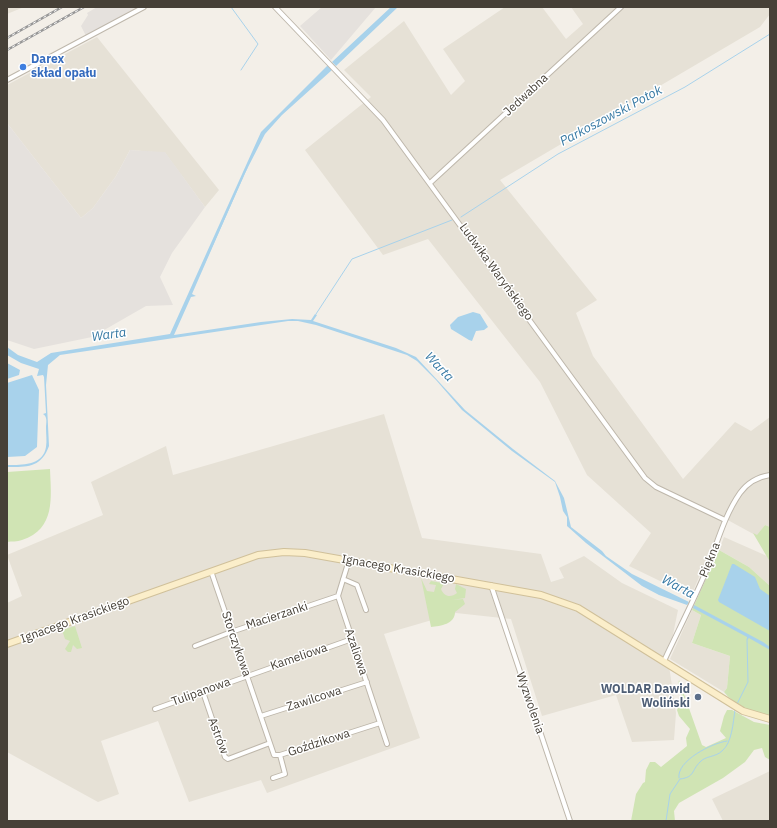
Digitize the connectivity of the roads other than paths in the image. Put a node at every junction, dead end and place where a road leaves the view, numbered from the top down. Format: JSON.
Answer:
{"nodes":[{"id":1,"x":144,"y":7,"type":"edge"},
{"id":2,"x":275,"y":7,"type":"edge"},
{"id":3,"x":621,"y":7,"type":"edge"},
{"id":4,"x":7,"y":80,"type":"edge"},
{"id":5,"x":430,"y":183,"type":"junction"},
{"id":6,"x":770,"y":475,"type":"edge"},
{"id":7,"x":725,"y":520,"type":"junction"},
{"id":8,"x":349,"y":560,"type":"junction"},
{"id":9,"x":211,"y":571,"type":"junction"},
{"id":10,"x":343,"y":579,"type":"junction"},
{"id":11,"x":491,"y":585,"type":"junction"},
{"id":12,"x":338,"y":596,"type":"junction"},
{"id":13,"x":366,"y":610,"type":"dead end"},
{"id":14,"x":231,"y":632,"type":"junction"},
{"id":15,"x":352,"y":639,"type":"junction"},
{"id":16,"x":7,"y":644,"type":"edge"},
{"id":17,"x":195,"y":646,"type":"dead end"},
{"id":18,"x":664,"y":661,"type":"junction"},
{"id":19,"x":247,"y":675,"type":"junction"},
{"id":20,"x":366,"y":682,"type":"junction"},
{"id":21,"x":203,"y":692,"type":"junction"},
{"id":22,"x":155,"y":709,"type":"dead end"},
{"id":23,"x":261,"y":716,"type":"junction"},
{"id":24,"x":770,"y":719,"type":"edge"},
{"id":25,"x":380,"y":723,"type":"junction"},
{"id":26,"x":270,"y":743,"type":"junction"},
{"id":27,"x":387,"y":744,"type":"dead end"},
{"id":28,"x":280,"y":755,"type":"junction"},
{"id":29,"x":273,"y":778,"type":"dead end"},
{"id":30,"x":570,"y":821,"type":"edge"}],
"edges":[{"from":1,"to":4,"type":"street"},
{"from":2,"to":5,"type":"street","name":"Ludwika Waryńskiego"},
{"from":3,"to":5,"type":"street","name":"Jedwabna"},
{"from":5,"to":7,"type":"street","name":"Ludwika Waryńskiego"},
{"from":6,"to":7,"type":"street","name":"Piękna"},
{"from":7,"to":18,"type":"street","name":"Piękna"},
{"from":8,"to":9,"type":"street","name":"Ignacego Krasickiego"},
{"from":8,"to":10,"type":"street"},
{"from":8,"to":11,"type":"street","name":"Ignacego Krasickiego"},
{"from":9,"to":14,"type":"street","name":"Storczykowa"},
{"from":9,"to":16,"type":"street","name":"Ignacego Krasickiego"},
{"from":10,"to":12,"type":"street"},
{"from":10,"to":13,"type":"street"},
{"from":11,"to":18,"type":"street","name":"Ignacego Krasickiego"},
{"from":11,"to":30,"type":"street","name":"Wyzwolenia"},
{"from":12,"to":14,"type":"street","name":"Macierzanki"},
{"from":12,"to":15,"type":"street","name":"Azaliowa"},
{"from":14,"to":17,"type":"street","name":"Macierzanki"},
{"from":14,"to":19,"type":"street","name":"Storczykowa"},
{"from":15,"to":19,"type":"street","name":"Kameliowa"},
{"from":15,"to":20,"type":"street","name":"Azaliowa"},
{"from":18,"to":24,"type":"street","name":"Ignacego Krasickiego"},
{"from":19,"to":21,"type":"street","name":"Tulipanowa"},
{"from":19,"to":23,"type":"street","name":"Storczykowa"},
{"from":20,"to":23,"type":"street","name":"Zawilcowa"},
{"from":20,"to":25,"type":"street","name":"Azaliowa"},
{"from":21,"to":22,"type":"street","name":"Tulipanowa"},
{"from":21,"to":26,"type":"street","name":"Astrów"},
{"from":23,"to":26,"type":"street","name":"Goździkowa"},
{"from":25,"to":27,"type":"street","name":"Azaliowa"},
{"from":25,"to":28,"type":"street","name":"Goździkowa"},
{"from":26,"to":28,"type":"street","name":"Goździkowa"},
{"from":28,"to":29,"type":"street"}]}
